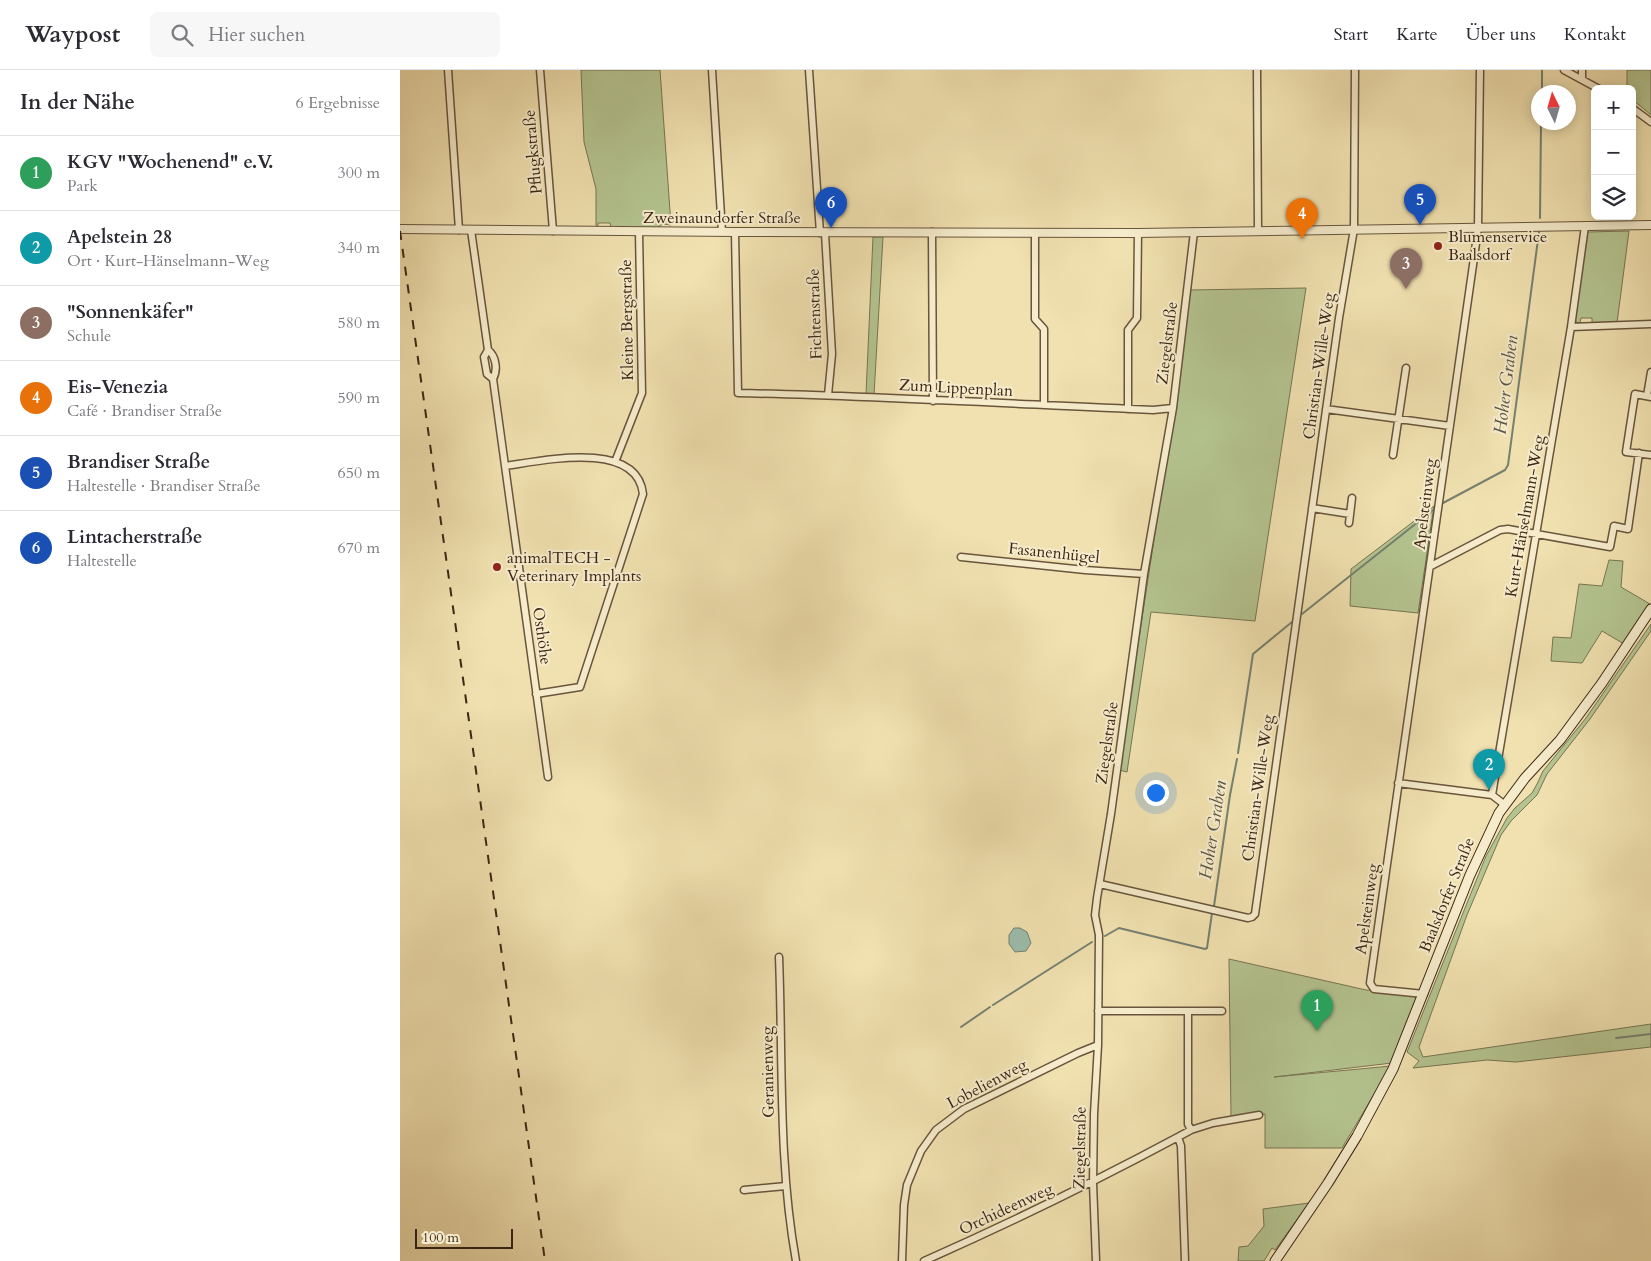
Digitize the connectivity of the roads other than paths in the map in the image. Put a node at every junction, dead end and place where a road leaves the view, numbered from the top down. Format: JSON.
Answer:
{"nodes":[{"id":1,"x":448,"y":70,"type":"edge"},
{"id":2,"x":540,"y":70,"type":"edge"},
{"id":3,"x":712,"y":70,"type":"edge"},
{"id":4,"x":809,"y":70,"type":"edge"},
{"id":5,"x":1257,"y":70,"type":"edge"},
{"id":6,"x":1355,"y":70,"type":"edge"},
{"id":7,"x":1480,"y":70,"type":"edge"},
{"id":8,"x":1564,"y":70,"type":"edge"},
{"id":9,"x":1582,"y":70,"type":"edge"},
{"id":10,"x":1582,"y":79,"type":"junction"},
{"id":11,"x":1592,"y":85,"type":"edge"},
{"id":12,"x":1636,"y":111,"type":"edge"},
{"id":13,"x":1651,"y":122,"type":"edge"},
{"id":14,"x":1651,"y":225,"type":"edge"},
{"id":15,"x":1585,"y":226,"type":"junction"},
{"id":16,"x":1478,"y":227,"type":"junction"},
{"id":17,"x":400,"y":229,"type":"edge"},
{"id":18,"x":1354,"y":229,"type":"junction"},
{"id":19,"x":459,"y":230,"type":"junction"},
{"id":20,"x":470,"y":230,"type":"junction"},
{"id":21,"x":1258,"y":230,"type":"junction"},
{"id":22,"x":553,"y":231,"type":"junction"},
{"id":23,"x":639,"y":232,"type":"junction"},
{"id":24,"x":722,"y":232,"type":"junction"},
{"id":25,"x":735,"y":232,"type":"junction"},
{"id":26,"x":932,"y":232,"type":"junction"},
{"id":27,"x":1035,"y":232,"type":"junction"},
{"id":28,"x":1194,"y":232,"type":"junction"},
{"id":29,"x":822,"y":233,"type":"junction"},
{"id":30,"x":1138,"y":233,"type":"junction"},
{"id":31,"x":1651,"y":324,"type":"edge"},
{"id":32,"x":1572,"y":327,"type":"junction"},
{"id":33,"x":1406,"y":368,"type":"dead end"},
{"id":34,"x":1651,"y":372,"type":"edge"},
{"id":35,"x":828,"y":395,"type":"junction"},
{"id":36,"x":1649,"y":396,"type":"edge"},
{"id":37,"x":933,"y":401,"type":"junction"},
{"id":38,"x":1044,"y":406,"type":"junction"},
{"id":39,"x":1173,"y":408,"type":"junction"},
{"id":40,"x":1128,"y":409,"type":"junction"},
{"id":41,"x":1326,"y":409,"type":"junction"},
{"id":42,"x":1398,"y":419,"type":"junction"},
{"id":43,"x":1450,"y":426,"type":"junction"},
{"id":44,"x":1639,"y":453,"type":"junction"},
{"id":45,"x":1392,"y":455,"type":"dead end"},
{"id":46,"x":1651,"y":455,"type":"edge"},
{"id":47,"x":615,"y":462,"type":"junction"},
{"id":48,"x":505,"y":466,"type":"junction"},
{"id":49,"x":1352,"y":498,"type":"dead end"},
{"id":50,"x":1312,"y":508,"type":"junction"},
{"id":51,"x":1350,"y":514,"type":"junction"},
{"id":52,"x":1349,"y":523,"type":"dead end"},
{"id":53,"x":1536,"y":534,"type":"junction"},
{"id":54,"x":960,"y":557,"type":"dead end"},
{"id":55,"x":1431,"y":566,"type":"junction"},
{"id":56,"x":1144,"y":574,"type":"junction"},
{"id":57,"x":1651,"y":609,"type":"edge"},
{"id":58,"x":536,"y":694,"type":"junction"},
{"id":59,"x":548,"y":777,"type":"dead end"},
{"id":60,"x":1398,"y":784,"type":"junction"},
{"id":61,"x":1492,"y":795,"type":"junction"},
{"id":62,"x":1505,"y":805,"type":"junction"},
{"id":63,"x":1100,"y":884,"type":"junction"},
{"id":64,"x":779,"y":958,"type":"dead end"},
{"id":65,"x":1424,"y":994,"type":"junction"},
{"id":66,"x":1098,"y":1011,"type":"junction"},
{"id":67,"x":1188,"y":1011,"type":"junction"},
{"id":68,"x":1222,"y":1011,"type":"dead end"},
{"id":69,"x":1098,"y":1046,"type":"junction"},
{"id":70,"x":1259,"y":1116,"type":"dead end"},
{"id":71,"x":1191,"y":1130,"type":"junction"},
{"id":72,"x":1178,"y":1137,"type":"junction"},
{"id":73,"x":1093,"y":1183,"type":"junction"},
{"id":74,"x":786,"y":1186,"type":"junction"},
{"id":75,"x":744,"y":1190,"type":"dead end"},
{"id":76,"x":1308,"y":1214,"type":"junction"},
{"id":77,"x":796,"y":1261,"type":"edge"},
{"id":78,"x":902,"y":1261,"type":"edge"},
{"id":79,"x":924,"y":1261,"type":"edge"},
{"id":80,"x":1096,"y":1261,"type":"edge"},
{"id":81,"x":1185,"y":1261,"type":"edge"},
{"id":82,"x":1270,"y":1261,"type":"edge"},
{"id":83,"x":1275,"y":1261,"type":"edge"}],
"edges":[{"from":1,"to":19,"type":"street"},
{"from":2,"to":22,"type":"street","name":"Pflugkstraße"},
{"from":3,"to":24,"type":"street"},
{"from":4,"to":29,"type":"street","name":"Fichtenstraße"},
{"from":5,"to":21,"type":"street"},
{"from":6,"to":18,"type":"street","name":"Christian-Wille-Weg"},
{"from":7,"to":16,"type":"street","name":"Apelsteinweg"},
{"from":8,"to":10,"type":"street"},
{"from":9,"to":10,"type":"street"},
{"from":10,"to":11,"type":"street"},
{"from":12,"to":13,"type":"street"},
{"from":14,"to":15,"type":"street","name":"Zweinaundorfer Straße"},
{"from":15,"to":16,"type":"street","name":"Zweinaundorfer Straße"},
{"from":15,"to":32,"type":"street","name":"Kurt-Hänselmann-Weg"},
{"from":16,"to":18,"type":"street","name":"Zweinaundorfer Straße"},
{"from":16,"to":43,"type":"street","name":"Apelsteinweg"},
{"from":17,"to":19,"type":"street","name":"Zweinaundorfer Straße"},
{"from":18,"to":21,"type":"street","name":"Zweinaundorfer Straße"},
{"from":18,"to":41,"type":"street","name":"Christian-Wille-Weg"},
{"from":19,"to":20,"type":"street","name":"Zweinaundorfer Straße"},
{"from":20,"to":22,"type":"street","name":"Zweinaundorfer Straße"},
{"from":20,"to":48,"type":"street","name":"Osthöhe"},
{"from":21,"to":28,"type":"street","name":"Zweinaundorfer Straße"},
{"from":22,"to":23,"type":"street","name":"Zweinaundorfer Straße"},
{"from":23,"to":24,"type":"street","name":"Zweinaundorfer Straße"},
{"from":23,"to":47,"type":"street","name":"Kleine Bergstraße"},
{"from":24,"to":25,"type":"street","name":"Zweinaundorfer Straße"},
{"from":25,"to":29,"type":"street","name":"Zweinaundorfer Straße"},
{"from":25,"to":35,"type":"street","name":"Zum Lippenplan"},
{"from":26,"to":27,"type":"street","name":"Zweinaundorfer Straße"},
{"from":26,"to":29,"type":"street","name":"Zweinaundorfer Straße"},
{"from":26,"to":37,"type":"street"},
{"from":27,"to":30,"type":"street","name":"Zweinaundorfer Straße"},
{"from":27,"to":38,"type":"street"},
{"from":28,"to":30,"type":"street","name":"Zweinaundorfer Straße"},
{"from":28,"to":39,"type":"street","name":"Ziegelstraße"},
{"from":29,"to":35,"type":"street","name":"Fichtenstraße"},
{"from":30,"to":40,"type":"street"},
{"from":31,"to":32,"type":"street"},
{"from":32,"to":53,"type":"street","name":"Kurt-Hänselmann-Weg"},
{"from":33,"to":42,"type":"street"},
{"from":34,"to":36,"type":"street"},
{"from":35,"to":37,"type":"street","name":"Zum Lippenplan"},
{"from":36,"to":44,"type":"street"},
{"from":37,"to":38,"type":"street","name":"Zum Lippenplan"},
{"from":38,"to":40,"type":"street","name":"Zum Lippenplan"},
{"from":39,"to":40,"type":"street","name":"Zum Lippenplan"},
{"from":39,"to":56,"type":"street","name":"Ziegelstraße"},
{"from":41,"to":42,"type":"street"},
{"from":41,"to":50,"type":"street","name":"Christian-Wille-Weg"},
{"from":42,"to":43,"type":"street"},
{"from":42,"to":45,"type":"street"},
{"from":43,"to":55,"type":"street","name":"Apelsteinweg"},
{"from":44,"to":46,"type":"street"},
{"from":44,"to":53,"type":"street"},
{"from":47,"to":48,"type":"street"},
{"from":47,"to":58,"type":"street"},
{"from":48,"to":58,"type":"street","name":"Osthöhe"},
{"from":49,"to":51,"type":"street"},
{"from":50,"to":51,"type":"street"},
{"from":50,"to":63,"type":"street","name":"Christian-Wille-Weg"},
{"from":51,"to":52,"type":"street"},
{"from":53,"to":55,"type":"street"},
{"from":53,"to":61,"type":"street","name":"Kurt-Hänselmann-Weg"},
{"from":54,"to":56,"type":"street","name":"Fasanenhügel"},
{"from":55,"to":60,"type":"street","name":"Apelsteinweg"},
{"from":56,"to":63,"type":"street","name":"Ziegelstraße"},
{"from":57,"to":62,"type":"main road","name":"Baalsdorfer Straße"},
{"from":58,"to":59,"type":"street","name":"Osthöhe"},
{"from":60,"to":61,"type":"street"},
{"from":60,"to":65,"type":"street","name":"Apelsteinweg"},
{"from":61,"to":62,"type":"street"},
{"from":62,"to":65,"type":"main road","name":"Baalsdorfer Straße"},
{"from":63,"to":66,"type":"street","name":"Ziegelstraße"},
{"from":64,"to":74,"type":"street","name":"Geranienweg"},
{"from":65,"to":76,"type":"main road","name":"Baalsdorfer Straße"},
{"from":66,"to":67,"type":"street"},
{"from":66,"to":69,"type":"street","name":"Ziegelstraße"},
{"from":67,"to":68,"type":"street"},
{"from":67,"to":71,"type":"street"},
{"from":69,"to":73,"type":"street","name":"Ziegelstraße"},
{"from":69,"to":78,"type":"street","name":"Lobelienweg"},
{"from":70,"to":71,"type":"street"},
{"from":71,"to":72,"type":"street","name":"Orchideenweg"},
{"from":72,"to":73,"type":"street","name":"Orchideenweg"},
{"from":72,"to":81,"type":"street"},
{"from":73,"to":79,"type":"street","name":"Orchideenweg"},
{"from":73,"to":80,"type":"street","name":"Ziegelstraße"},
{"from":74,"to":75,"type":"street"},
{"from":74,"to":77,"type":"street","name":"Geranienweg"},
{"from":76,"to":82,"type":"main road","name":"Baalsdorfer Straße"},
{"from":76,"to":83,"type":"main road","name":"Baalsdorfer Straße"}]}
